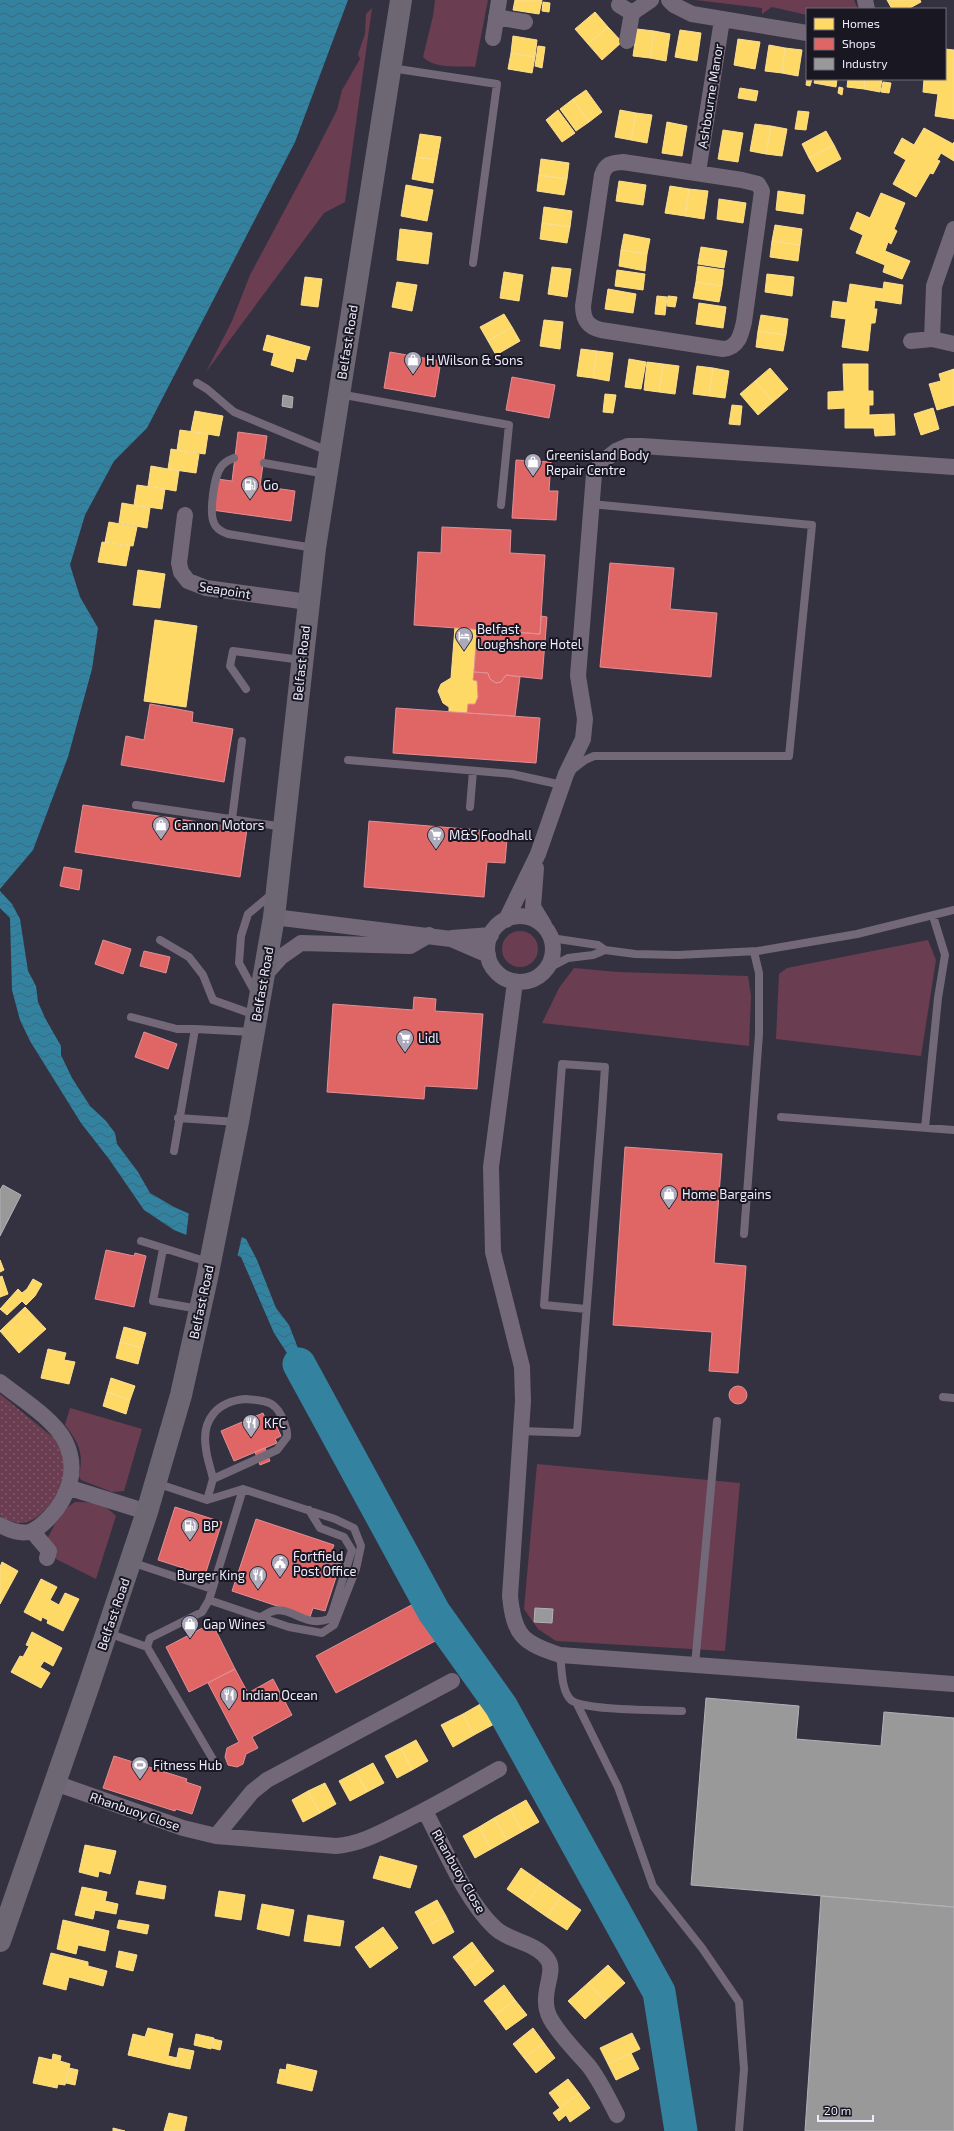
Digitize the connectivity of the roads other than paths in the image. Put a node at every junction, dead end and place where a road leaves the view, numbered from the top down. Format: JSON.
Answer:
{"nodes":[{"id":1,"x":401,"y":0,"type":"edge"},
{"id":2,"x":499,"y":0,"type":"edge"},
{"id":3,"x":652,"y":0,"type":"edge"},
{"id":4,"x":669,"y":0,"type":"edge"},
{"id":5,"x":496,"y":17,"type":"junction"},
{"id":6,"x":722,"y":20,"type":"junction"},
{"id":7,"x":525,"y":22,"type":"dead end"},
{"id":8,"x":806,"y":33,"type":"edge"},
{"id":9,"x":493,"y":38,"type":"dead end"},
{"id":10,"x":628,"y":41,"type":"dead end"},
{"id":11,"x":390,"y":68,"type":"junction"},
{"id":12,"x":698,"y":172,"type":"junction"},
{"id":13,"x":954,"y":229,"type":"edge"},
{"id":14,"x":472,"y":263,"type":"dead end"},
{"id":15,"x":932,"y":339,"type":"junction"},
{"id":16,"x":911,"y":340,"type":"dead end"},
{"id":17,"x":954,"y":344,"type":"edge"},
{"id":18,"x":197,"y":383,"type":"dead end"},
{"id":19,"x":338,"y":394,"type":"junction"},
{"id":20,"x":329,"y":451,"type":"junction"},
{"id":21,"x":234,"y":458,"type":"dead end"},
{"id":22,"x":264,"y":463,"type":"dead end"},
{"id":23,"x":954,"y":467,"type":"edge"},
{"id":24,"x":326,"y":474,"type":"junction"},
{"id":25,"x":591,"y":504,"type":"junction"},
{"id":26,"x":501,"y":505,"type":"dead end"},
{"id":27,"x":185,"y":515,"type":"dead end"},
{"id":28,"x":315,"y":548,"type":"junction"},
{"id":29,"x":308,"y":602,"type":"junction"},
{"id":30,"x":302,"y":661,"type":"junction"},
{"id":31,"x":246,"y":689,"type":"dead end"},
{"id":32,"x":583,"y":739,"type":"junction"},
{"id":33,"x":242,"y":741,"type":"dead end"},
{"id":34,"x":594,"y":756,"type":"junction"},
{"id":35,"x":348,"y":760,"type":"dead end"},
{"id":36,"x":473,"y":771,"type":"junction"},
{"id":37,"x":564,"y":780,"type":"junction"},
{"id":38,"x":136,"y":805,"type":"dead end"},
{"id":39,"x":470,"y":807,"type":"dead end"},
{"id":40,"x":232,"y":819,"type":"junction"},
{"id":41,"x":285,"y":827,"type":"junction"},
{"id":42,"x":538,"y":854,"type":"junction"},
{"id":43,"x":276,"y":889,"type":"junction"},
{"id":44,"x":954,"y":910,"type":"edge"},
{"id":45,"x":933,"y":916,"type":"junction"},
{"id":46,"x":274,"y":917,"type":"junction"},
{"id":47,"x":506,"y":920,"type":"junction"},
{"id":48,"x":548,"y":933,"type":"junction"},
{"id":49,"x":491,"y":934,"type":"junction"},
{"id":50,"x":429,"y":935,"type":"junction"},
{"id":51,"x":451,"y":939,"type":"junction"},
{"id":52,"x":160,"y":940,"type":"dead end"},
{"id":53,"x":606,"y":950,"type":"junction"},
{"id":54,"x":754,"y":952,"type":"junction"},
{"id":55,"x":488,"y":955,"type":"junction"},
{"id":56,"x":546,"y":970,"type":"junction"},
{"id":57,"x":515,"y":982,"type":"junction"},
{"id":58,"x":258,"y":1006,"type":"junction"},
{"id":59,"x":131,"y":1017,"type":"dead end"},
{"id":60,"x":195,"y":1029,"type":"junction"},
{"id":61,"x":781,"y":1117,"type":"dead end"},
{"id":62,"x":178,"y":1118,"type":"junction"},
{"id":63,"x":238,"y":1122,"type":"junction"},
{"id":64,"x":924,"y":1128,"type":"junction"},
{"id":65,"x":954,"y":1130,"type":"edge"},
{"id":66,"x":174,"y":1150,"type":"dead end"},
{"id":67,"x":744,"y":1234,"type":"dead end"},
{"id":68,"x":141,"y":1241,"type":"dead end"},
{"id":69,"x":163,"y":1249,"type":"junction"},
{"id":70,"x":208,"y":1270,"type":"junction"},
{"id":71,"x":586,"y":1309,"type":"junction"},
{"id":72,"x":200,"y":1310,"type":"junction"},
{"id":73,"x":0,"y":1382,"type":"edge"},
{"id":74,"x":943,"y":1397,"type":"dead end"},
{"id":75,"x":954,"y":1398,"type":"edge"},
{"id":76,"x":717,"y":1421,"type":"dead end"},
{"id":77,"x":521,"y":1431,"type":"junction"},
{"id":78,"x":213,"y":1479,"type":"junction"},
{"id":79,"x":156,"y":1482,"type":"junction"},
{"id":80,"x":70,"y":1488,"type":"junction"},
{"id":81,"x":243,"y":1489,"type":"junction"},
{"id":82,"x":207,"y":1500,"type":"junction"},
{"id":83,"x":308,"y":1510,"type":"junction"},
{"id":84,"x":147,"y":1512,"type":"junction"},
{"id":85,"x":0,"y":1525,"type":"edge"},
{"id":86,"x":32,"y":1531,"type":"junction"},
{"id":87,"x":47,"y":1558,"type":"dead end"},
{"id":88,"x":131,"y":1562,"type":"junction"},
{"id":89,"x":212,"y":1589,"type":"junction"},
{"id":90,"x":209,"y":1600,"type":"junction"},
{"id":91,"x":262,"y":1617,"type":"junction"},
{"id":92,"x":107,"y":1633,"type":"junction"},
{"id":93,"x":147,"y":1647,"type":"junction"},
{"id":94,"x":560,"y":1655,"type":"junction"},
{"id":95,"x":695,"y":1665,"type":"junction"},
{"id":96,"x":452,"y":1681,"type":"dead end"},
{"id":97,"x":954,"y":1684,"type":"edge"},
{"id":98,"x":577,"y":1704,"type":"junction"},
{"id":99,"x":682,"y":1711,"type":"dead end"},
{"id":100,"x":218,"y":1768,"type":"dead end"},
{"id":101,"x":499,"y":1769,"type":"dead end"},
{"id":102,"x":55,"y":1783,"type":"junction"},
{"id":103,"x":425,"y":1810,"type":"junction"},
{"id":104,"x":216,"y":1836,"type":"junction"},
{"id":105,"x":0,"y":1941,"type":"edge"},
{"id":106,"x":617,"y":2115,"type":"dead end"},
{"id":107,"x":739,"y":2131,"type":"edge"}],
"edges":[{"from":1,"to":11,"type":"highway","name":"Belfast Road"},
{"from":2,"to":5,"type":"street"},
{"from":3,"to":10,"type":"street"},
{"from":4,"to":6,"type":"street"},
{"from":5,"to":7,"type":"street"},
{"from":5,"to":9,"type":"street"},
{"from":6,"to":8,"type":"street"},
{"from":6,"to":12,"type":"street","name":"Ashbourne Manor"},
{"from":11,"to":14,"type":"lane"},
{"from":11,"to":19,"type":"highway","name":"Belfast Road"},
{"from":12,"to":12,"type":"street"},
{"from":13,"to":15,"type":"street"},
{"from":15,"to":16,"type":"street"},
{"from":15,"to":17,"type":"street"},
{"from":18,"to":20,"type":"lane"},
{"from":19,"to":20,"type":"highway","name":"Belfast Road"},
{"from":19,"to":26,"type":"lane"},
{"from":20,"to":24,"type":"highway","name":"Belfast Road"},
{"from":21,"to":28,"type":"lane"},
{"from":22,"to":24,"type":"lane"},
{"from":23,"to":25,"type":"street"},
{"from":24,"to":28,"type":"highway","name":"Belfast Road"},
{"from":25,"to":32,"type":"street"},
{"from":25,"to":34,"type":"lane"},
{"from":27,"to":29,"type":"street","name":"Seapoint"},
{"from":28,"to":29,"type":"highway","name":"Belfast Road"},
{"from":29,"to":30,"type":"highway","name":"Belfast Road"},
{"from":30,"to":31,"type":"lane"},
{"from":30,"to":41,"type":"highway","name":"Belfast Road"},
{"from":32,"to":34,"type":"lane"},
{"from":32,"to":37,"type":"street"},
{"from":33,"to":40,"type":"lane"},
{"from":34,"to":37,"type":"lane"},
{"from":35,"to":36,"type":"lane"},
{"from":36,"to":37,"type":"lane"},
{"from":36,"to":39,"type":"lane"},
{"from":37,"to":42,"type":"street"},
{"from":38,"to":40,"type":"lane"},
{"from":40,"to":41,"type":"lane"},
{"from":41,"to":43,"type":"highway","name":"Belfast Road"},
{"from":42,"to":47,"type":"street"},
{"from":42,"to":48,"type":"street"},
{"from":43,"to":46,"type":"highway","name":"Belfast Road"},
{"from":43,"to":58,"type":"lane"},
{"from":44,"to":45,"type":"lane"},
{"from":45,"to":54,"type":"lane"},
{"from":45,"to":64,"type":"lane"},
{"from":46,"to":50,"type":"street"},
{"from":46,"to":58,"type":"highway","name":"Belfast Road"},
{"from":47,"to":48,"type":"street"},
{"from":47,"to":49,"type":"street"},
{"from":48,"to":53,"type":"lane"},
{"from":48,"to":56,"type":"street"},
{"from":49,"to":51,"type":"street"},
{"from":49,"to":55,"type":"street"},
{"from":50,"to":51,"type":"street"},
{"from":50,"to":58,"type":"street"},
{"from":51,"to":55,"type":"street"},
{"from":52,"to":58,"type":"lane"},
{"from":53,"to":54,"type":"lane"},
{"from":53,"to":56,"type":"lane"},
{"from":54,"to":67,"type":"lane"},
{"from":55,"to":57,"type":"street"},
{"from":56,"to":57,"type":"street"},
{"from":57,"to":77,"type":"street"},
{"from":58,"to":60,"type":"lane"},
{"from":58,"to":63,"type":"highway","name":"Belfast Road"},
{"from":59,"to":60,"type":"lane"},
{"from":60,"to":62,"type":"lane"},
{"from":61,"to":64,"type":"lane"},
{"from":62,"to":63,"type":"lane"},
{"from":62,"to":66,"type":"lane"},
{"from":63,"to":70,"type":"highway","name":"Belfast Road"},
{"from":64,"to":65,"type":"lane"},
{"from":68,"to":69,"type":"lane"},
{"from":69,"to":70,"type":"lane"},
{"from":69,"to":72,"type":"lane"},
{"from":70,"to":72,"type":"highway","name":"Belfast Road"},
{"from":71,"to":71,"type":"lane"},
{"from":71,"to":77,"type":"lane"},
{"from":72,"to":79,"type":"highway","name":"Belfast Road"},
{"from":73,"to":80,"type":"street"},
{"from":74,"to":75,"type":"lane"},
{"from":76,"to":95,"type":"lane"},
{"from":77,"to":94,"type":"street"},
{"from":78,"to":78,"type":"lane"},
{"from":78,"to":82,"type":"lane"},
{"from":79,"to":82,"type":"lane"},
{"from":79,"to":84,"type":"highway","name":"Belfast Road"},
{"from":80,"to":84,"type":"street"},
{"from":80,"to":86,"type":"street"},
{"from":81,"to":82,"type":"lane"},
{"from":81,"to":83,"type":"lane"},
{"from":81,"to":89,"type":"lane"},
{"from":83,"to":91,"type":"lane"},
{"from":83,"to":91,"type":"lane"},
{"from":84,"to":88,"type":"highway","name":"Belfast Road"},
{"from":85,"to":86,"type":"street"},
{"from":86,"to":87,"type":"street"},
{"from":88,"to":89,"type":"lane"},
{"from":88,"to":92,"type":"highway","name":"Belfast Road"},
{"from":89,"to":90,"type":"lane"},
{"from":90,"to":91,"type":"lane"},
{"from":90,"to":93,"type":"lane"},
{"from":92,"to":93,"type":"lane"},
{"from":92,"to":102,"type":"highway","name":"Belfast Road"},
{"from":93,"to":100,"type":"lane"},
{"from":94,"to":95,"type":"street"},
{"from":94,"to":98,"type":"lane"},
{"from":95,"to":97,"type":"street"},
{"from":96,"to":104,"type":"street"},
{"from":98,"to":99,"type":"lane"},
{"from":98,"to":107,"type":"lane"},
{"from":101,"to":103,"type":"street","name":"Rhanbuoy Close"},
{"from":102,"to":104,"type":"street","name":"Rhanbuoy Close"},
{"from":102,"to":105,"type":"highway","name":"Belfast Road"},
{"from":103,"to":104,"type":"street","name":"Rhanbuoy Close"},
{"from":103,"to":106,"type":"street","name":"Rhanbuoy Close"}]}
